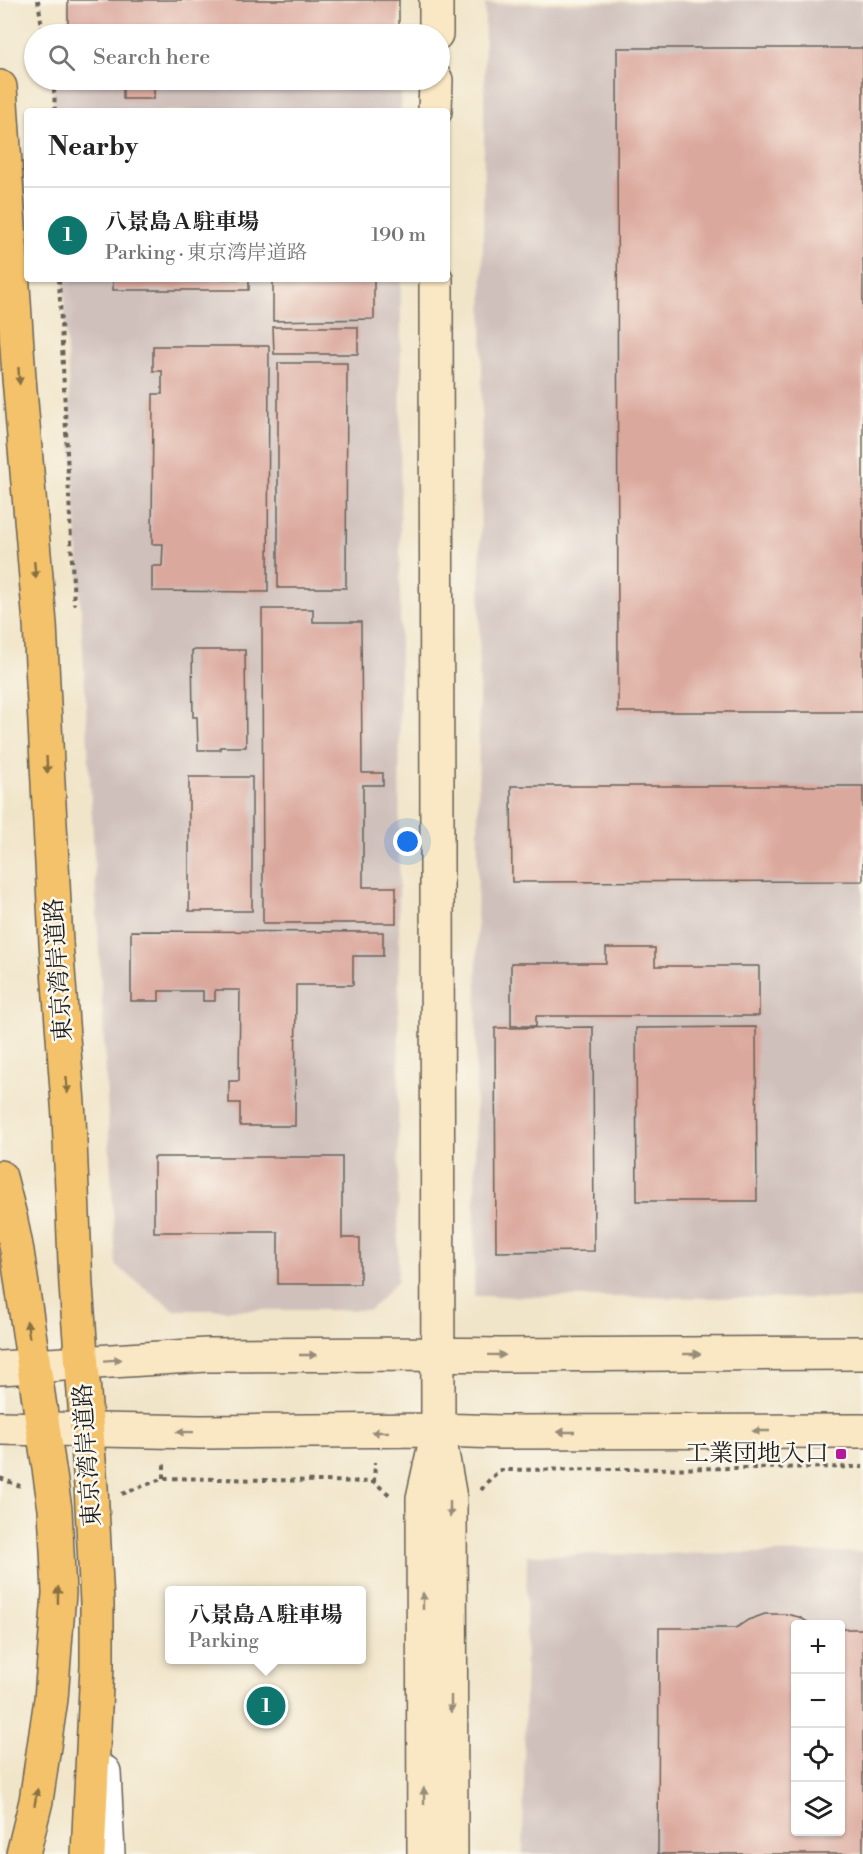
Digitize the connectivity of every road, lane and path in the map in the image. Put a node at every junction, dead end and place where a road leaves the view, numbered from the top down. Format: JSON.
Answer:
{"nodes":[{"id":1,"x":38,"y":0,"type":"edge"},
{"id":2,"x":436,"y":0,"type":"edge"},
{"id":3,"x":42,"y":24,"type":"edge"},
{"id":4,"x":436,"y":24,"type":"edge"},
{"id":5,"x":0,"y":87,"type":"edge"},
{"id":6,"x":54,"y":90,"type":"edge"},
{"id":7,"x":436,"y":90,"type":"edge"},
{"id":8,"x":55,"y":108,"type":"edge"},
{"id":9,"x":435,"y":108,"type":"edge"},
{"id":10,"x":436,"y":282,"type":"edge"},
{"id":11,"x":0,"y":1177,"type":"edge"},
{"id":12,"x":863,"y":1353,"type":"edge"},
{"id":13,"x":439,"y":1354,"type":"junction"},
{"id":14,"x":81,"y":1362,"type":"junction"},
{"id":15,"x":34,"y":1365,"type":"junction"},
{"id":16,"x":0,"y":1368,"type":"edge"},
{"id":17,"x":0,"y":1428,"type":"edge"},
{"id":18,"x":43,"y":1428,"type":"junction"},
{"id":19,"x":87,"y":1430,"type":"junction"},
{"id":20,"x":438,"y":1430,"type":"junction"},
{"id":21,"x":863,"y":1431,"type":"edge"},
{"id":22,"x":863,"y":1467,"type":"edge"},
{"id":23,"x":500,"y":1470,"type":"dead end"},
{"id":24,"x":0,"y":1478,"type":"edge"},
{"id":25,"x":52,"y":1487,"type":"junction"},
{"id":26,"x":91,"y":1487,"type":"junction"},
{"id":27,"x":395,"y":1499,"type":"dead end"},
{"id":28,"x":97,"y":1666,"type":"junction"},
{"id":29,"x":23,"y":1854,"type":"edge"},
{"id":30,"x":87,"y":1854,"type":"edge"},
{"id":31,"x":108,"y":1854,"type":"edge"},
{"id":32,"x":424,"y":1854,"type":"edge"},
{"id":33,"x":451,"y":1854,"type":"edge"}],
"edges":[{"from":1,"to":3,"type":"path"},
{"from":2,"to":4,"type":"street"},
{"from":5,"to":14,"type":"highway","name":"東京湾岸道路","one_way":true},
{"from":6,"to":8,"type":"path"},
{"from":7,"to":9,"type":"street"},
{"from":10,"to":13,"type":"street"},
{"from":15,"to":11,"type":"highway","name":"東京湾岸道路","one_way":true},
{"from":13,"to":12,"type":"street","one_way":true},
{"from":14,"to":13,"type":"street","one_way":true},
{"from":13,"to":20,"type":"street"},
{"from":14,"to":15,"type":"street"},
{"from":14,"to":19,"type":"highway","name":"東京湾岸道路"},
{"from":15,"to":16,"type":"street"},
{"from":15,"to":18,"type":"highway","name":"東京湾岸道路"},
{"from":17,"to":18,"type":"street"},
{"from":18,"to":19,"type":"street"},
{"from":18,"to":25,"type":"highway","name":"東京湾岸道路"},
{"from":20,"to":19,"type":"street","one_way":true},
{"from":19,"to":26,"type":"highway","name":"東京湾岸道路"},
{"from":21,"to":20,"type":"street","one_way":true},
{"from":32,"to":20,"type":"street","one_way":true},
{"from":20,"to":33,"type":"street","one_way":true},
{"from":22,"to":23,"type":"path"},
{"from":24,"to":25,"type":"path"},
{"from":29,"to":25,"type":"highway","name":"東京湾岸道路","one_way":true},
{"from":26,"to":27,"type":"path"},
{"from":26,"to":28,"type":"highway","name":"東京湾岸道路"},
{"from":28,"to":30,"type":"highway","name":"東京湾岸道路"},
{"from":28,"to":31,"type":"street"}]}
